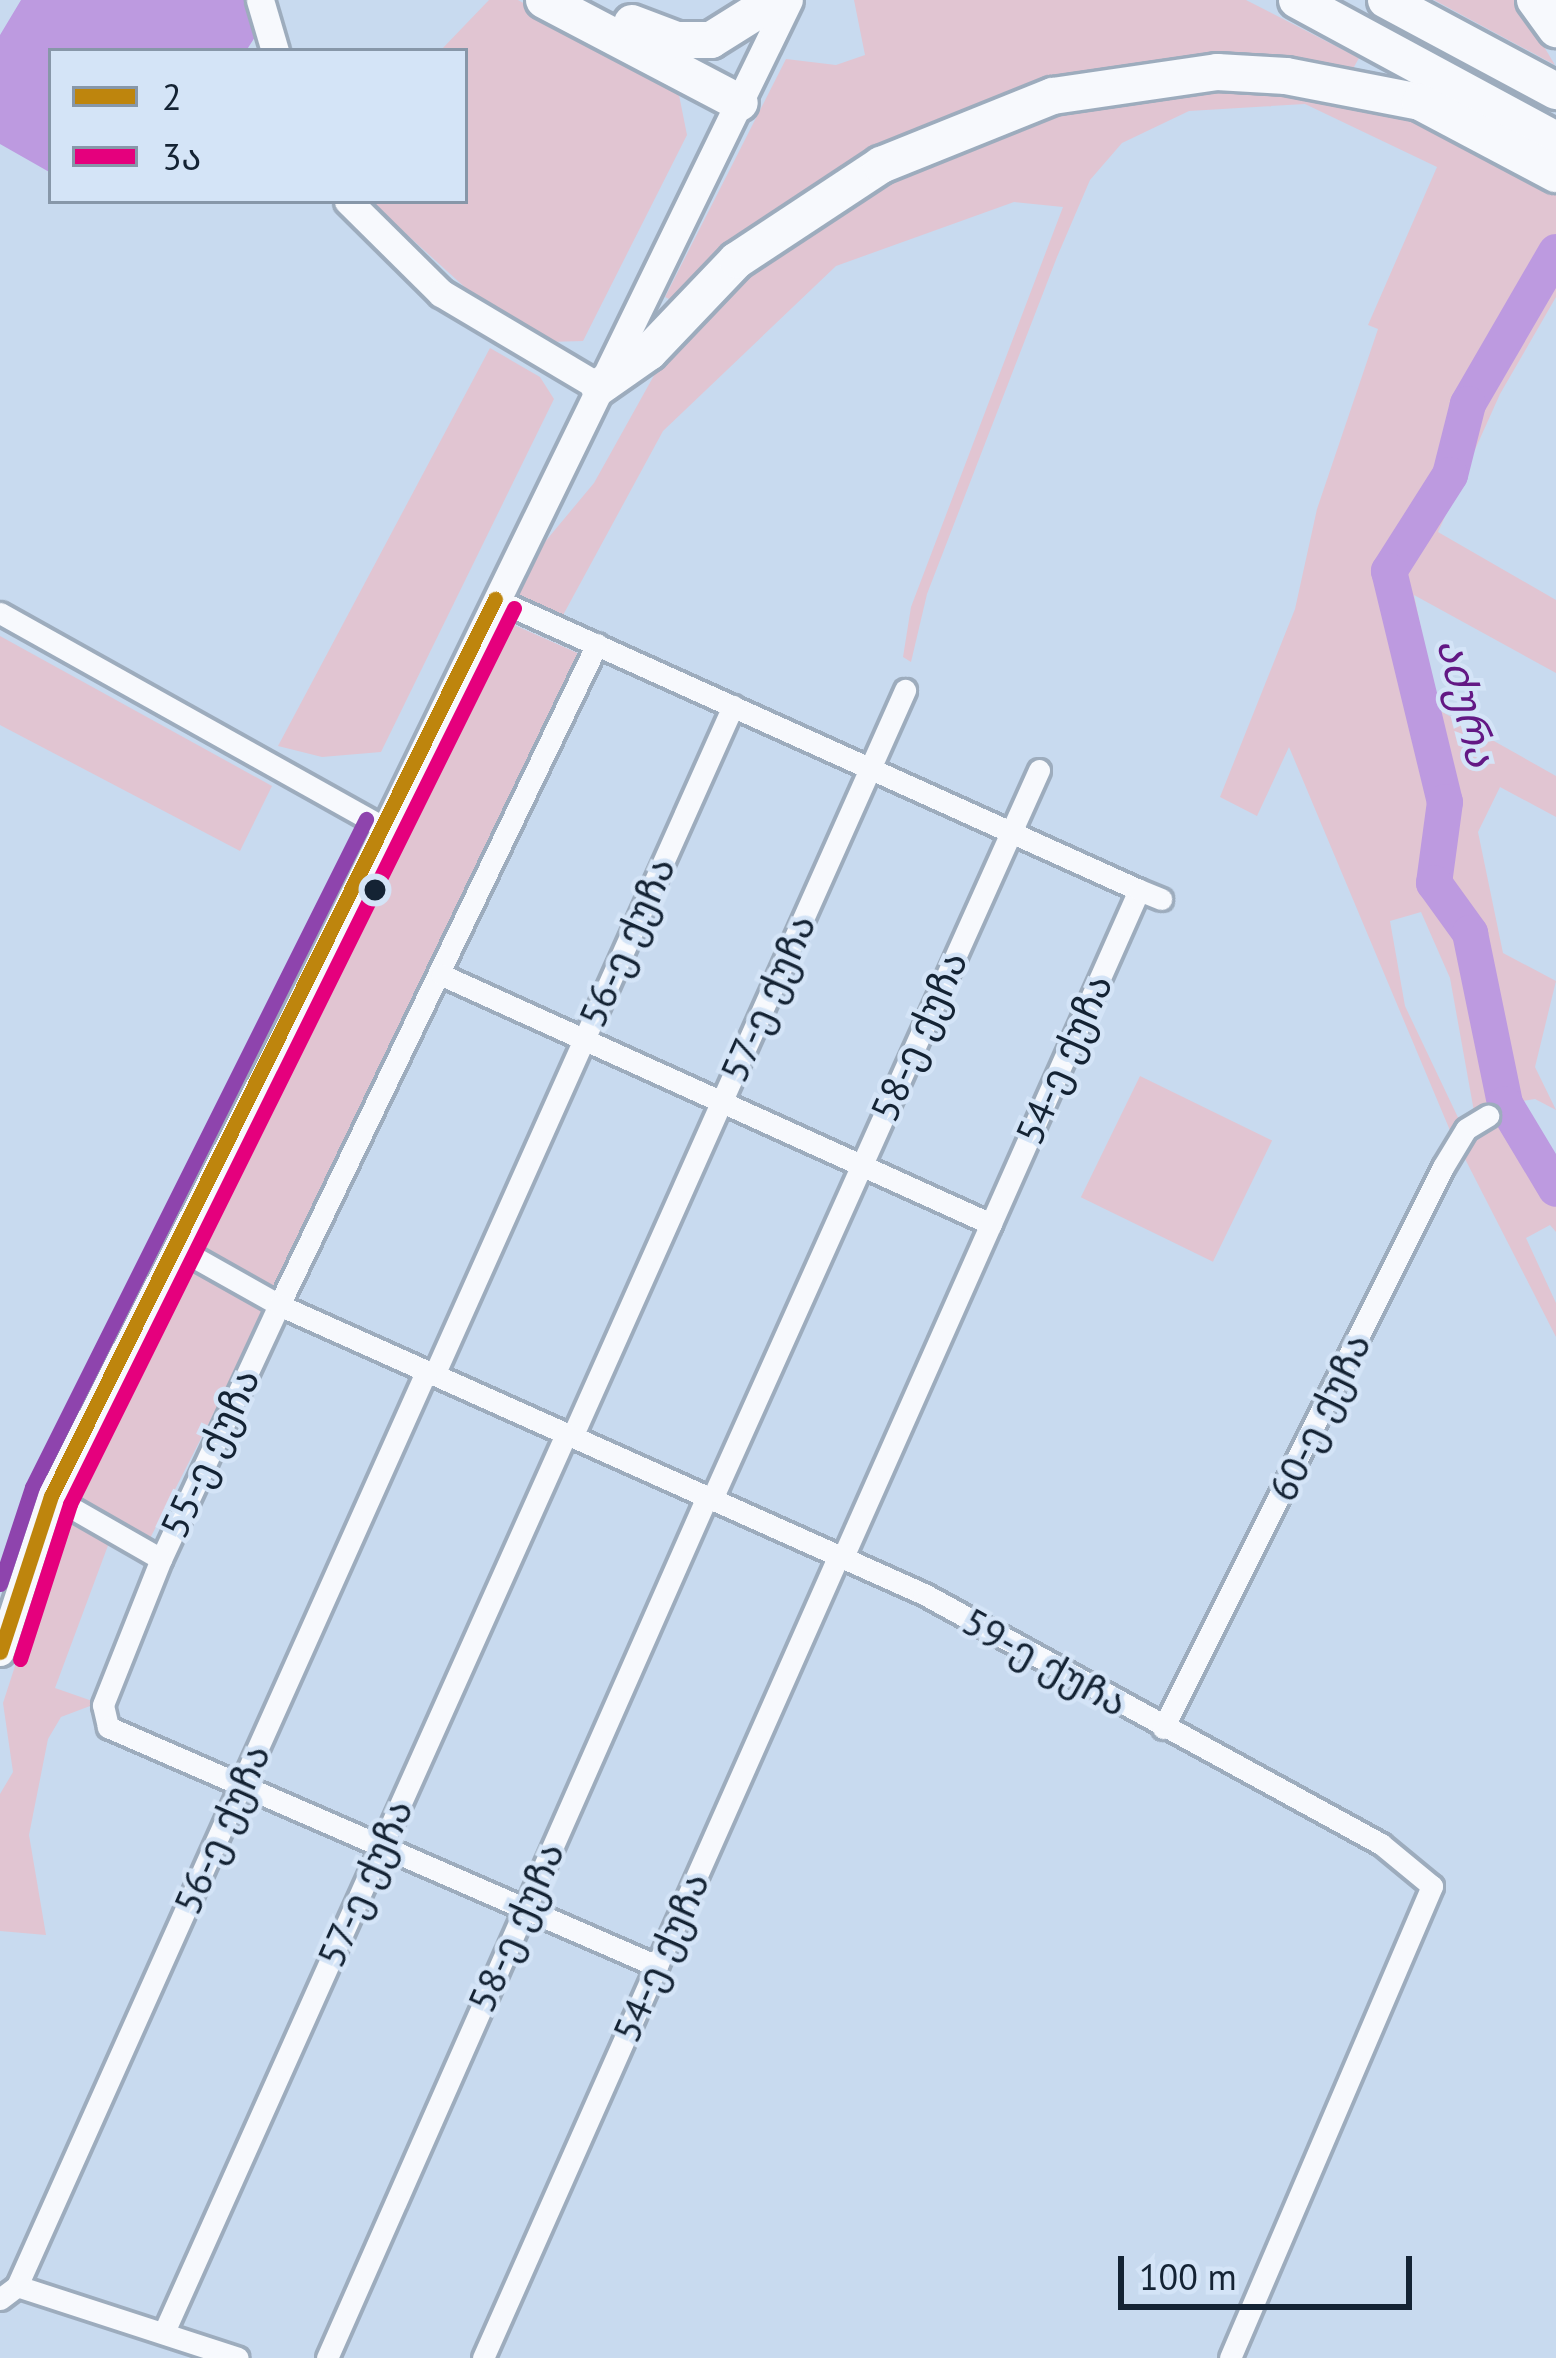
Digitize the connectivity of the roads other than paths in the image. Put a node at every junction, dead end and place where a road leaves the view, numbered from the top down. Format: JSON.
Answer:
{"nodes":[{"id":1,"x":260,"y":0,"type":"edge"},
{"id":2,"x":544,"y":0,"type":"edge"},
{"id":3,"x":591,"y":0,"type":"edge"},
{"id":4,"x":775,"y":0,"type":"edge"},
{"id":5,"x":789,"y":0,"type":"edge"},
{"id":6,"x":1297,"y":0,"type":"edge"},
{"id":7,"x":1386,"y":0,"type":"edge"},
{"id":8,"x":1535,"y":0,"type":"edge"},
{"id":9,"x":1556,"y":29,"type":"edge"},
{"id":10,"x":274,"y":48,"type":"edge"},
{"id":11,"x":1556,"y":91,"type":"edge"},
{"id":12,"x":740,"y":103,"type":"junction"},
{"id":13,"x":1556,"y":140,"type":"edge"},
{"id":14,"x":1556,"y":174,"type":"edge"},
{"id":15,"x":351,"y":204,"type":"edge"},
{"id":16,"x":599,"y":388,"type":"junction"},
{"id":17,"x":495,"y":599,"type":"junction"},
{"id":18,"x":0,"y":614,"type":"edge"},
{"id":19,"x":597,"y":644,"type":"junction"},
{"id":20,"x":905,"y":690,"type":"dead end"},
{"id":21,"x":733,"y":706,"type":"junction"},
{"id":22,"x":871,"y":768,"type":"junction"},
{"id":23,"x":1039,"y":770,"type":"dead end"},
{"id":24,"x":385,"y":828,"type":"junction"},
{"id":25,"x":1010,"y":832,"type":"junction"},
{"id":26,"x":1139,"y":890,"type":"junction"},
{"id":27,"x":1161,"y":899,"type":"dead end"},
{"id":28,"x":442,"y":975,"type":"junction"},
{"id":29,"x":583,"y":1040,"type":"junction"},
{"id":30,"x":721,"y":1103,"type":"junction"},
{"id":31,"x":1488,"y":1116,"type":"dead end"},
{"id":32,"x":861,"y":1166,"type":"junction"},
{"id":33,"x":991,"y":1224,"type":"junction"},
{"id":34,"x":178,"y":1248,"type":"junction"},
{"id":35,"x":279,"y":1305,"type":"junction"},
{"id":36,"x":430,"y":1373,"type":"junction"},
{"id":37,"x":569,"y":1435,"type":"junction"},
{"id":38,"x":51,"y":1496,"type":"junction"},
{"id":39,"x":710,"y":1498,"type":"junction"},
{"id":40,"x":841,"y":1556,"type":"junction"},
{"id":41,"x":160,"y":1559,"type":"junction"},
{"id":42,"x":0,"y":1652,"type":"edge"},
{"id":43,"x":1163,"y":1728,"type":"junction"},
{"id":44,"x":242,"y":1786,"type":"junction"},
{"id":45,"x":382,"y":1846,"type":"junction"},
{"id":46,"x":524,"y":1908,"type":"junction"},
{"id":47,"x":657,"y":1966,"type":"junction"},
{"id":48,"x":9,"y":2293,"type":"edge"},
{"id":49,"x":164,"y":2332,"type":"junction"},
{"id":50,"x":238,"y":2358,"type":"edge"},
{"id":51,"x":327,"y":2358,"type":"edge"},
{"id":52,"x":483,"y":2358,"type":"edge"},
{"id":53,"x":1230,"y":2358,"type":"edge"}],
"edges":[{"from":1,"to":10,"type":"main road"},
{"from":2,"to":12,"type":"highway"},
{"from":3,"to":4,"type":"highway"},
{"from":5,"to":12,"type":"main road"},
{"from":6,"to":13,"type":"highway"},
{"from":7,"to":11,"type":"highway"},
{"from":8,"to":9,"type":"highway"},
{"from":12,"to":16,"type":"main road"},
{"from":14,"to":16,"type":"highway"},
{"from":15,"to":16,"type":"main road"},
{"from":16,"to":17,"type":"main road"},
{"from":17,"to":19,"type":"street"},
{"from":17,"to":24,"type":"main road"},
{"from":18,"to":24,"type":"street"},
{"from":19,"to":21,"type":"street"},
{"from":19,"to":28,"type":"street","name":"55-ე ქუჩა"},
{"from":20,"to":22,"type":"street","name":"57-ე ქუჩა"},
{"from":21,"to":22,"type":"street"},
{"from":21,"to":29,"type":"street","name":"56-ე ქუჩა"},
{"from":22,"to":25,"type":"street"},
{"from":22,"to":30,"type":"street","name":"57-ე ქუჩა"},
{"from":23,"to":25,"type":"street","name":"58-ე ქუჩა"},
{"from":24,"to":34,"type":"main road"},
{"from":25,"to":26,"type":"street"},
{"from":25,"to":32,"type":"street","name":"58-ე ქუჩა"},
{"from":26,"to":27,"type":"street"},
{"from":26,"to":33,"type":"street","name":"54-ე ქუჩა"},
{"from":28,"to":29,"type":"street"},
{"from":28,"to":35,"type":"street","name":"55-ე ქუჩა"},
{"from":29,"to":30,"type":"street"},
{"from":29,"to":36,"type":"street","name":"56-ე ქუჩა"},
{"from":30,"to":32,"type":"street"},
{"from":30,"to":37,"type":"street","name":"57-ე ქუჩა"},
{"from":31,"to":43,"type":"street","name":"60-ე ქუჩა"},
{"from":32,"to":33,"type":"street"},
{"from":32,"to":39,"type":"street","name":"58-ე ქუჩა"},
{"from":33,"to":40,"type":"street","name":"54-ე ქუჩა"},
{"from":34,"to":35,"type":"street","name":"59-ე ქუჩა"},
{"from":34,"to":38,"type":"main road"},
{"from":35,"to":36,"type":"street","name":"59-ე ქუჩა"},
{"from":35,"to":41,"type":"street","name":"55-ე ქუჩა"},
{"from":36,"to":37,"type":"street","name":"59-ე ქუჩა"},
{"from":36,"to":44,"type":"street","name":"56-ე ქუჩა"},
{"from":37,"to":39,"type":"street","name":"59-ე ქუჩა"},
{"from":37,"to":45,"type":"street","name":"57-ე ქუჩა"},
{"from":38,"to":41,"type":"street"},
{"from":38,"to":42,"type":"main road"},
{"from":39,"to":40,"type":"street","name":"59-ე ქუჩა"},
{"from":39,"to":46,"type":"street","name":"58-ე ქუჩა"},
{"from":40,"to":43,"type":"street","name":"59-ე ქუჩა"},
{"from":40,"to":47,"type":"street","name":"54-ე ქუჩა"},
{"from":41,"to":44,"type":"street","name":"55-ე ქუჩა"},
{"from":43,"to":53,"type":"street","name":"59-ე ქუჩა"},
{"from":44,"to":45,"type":"street","name":"55-ე ქუჩა"},
{"from":44,"to":48,"type":"street","name":"56-ე ქუჩა"},
{"from":45,"to":46,"type":"street","name":"55-ე ქუჩა"},
{"from":45,"to":49,"type":"street","name":"57-ე ქუჩა"},
{"from":46,"to":47,"type":"street","name":"55-ე ქუჩა"},
{"from":46,"to":51,"type":"street","name":"58-ე ქუჩა"},
{"from":47,"to":52,"type":"street","name":"54-ე ქუჩა"},
{"from":48,"to":49,"type":"street"},
{"from":49,"to":50,"type":"street"}]}
